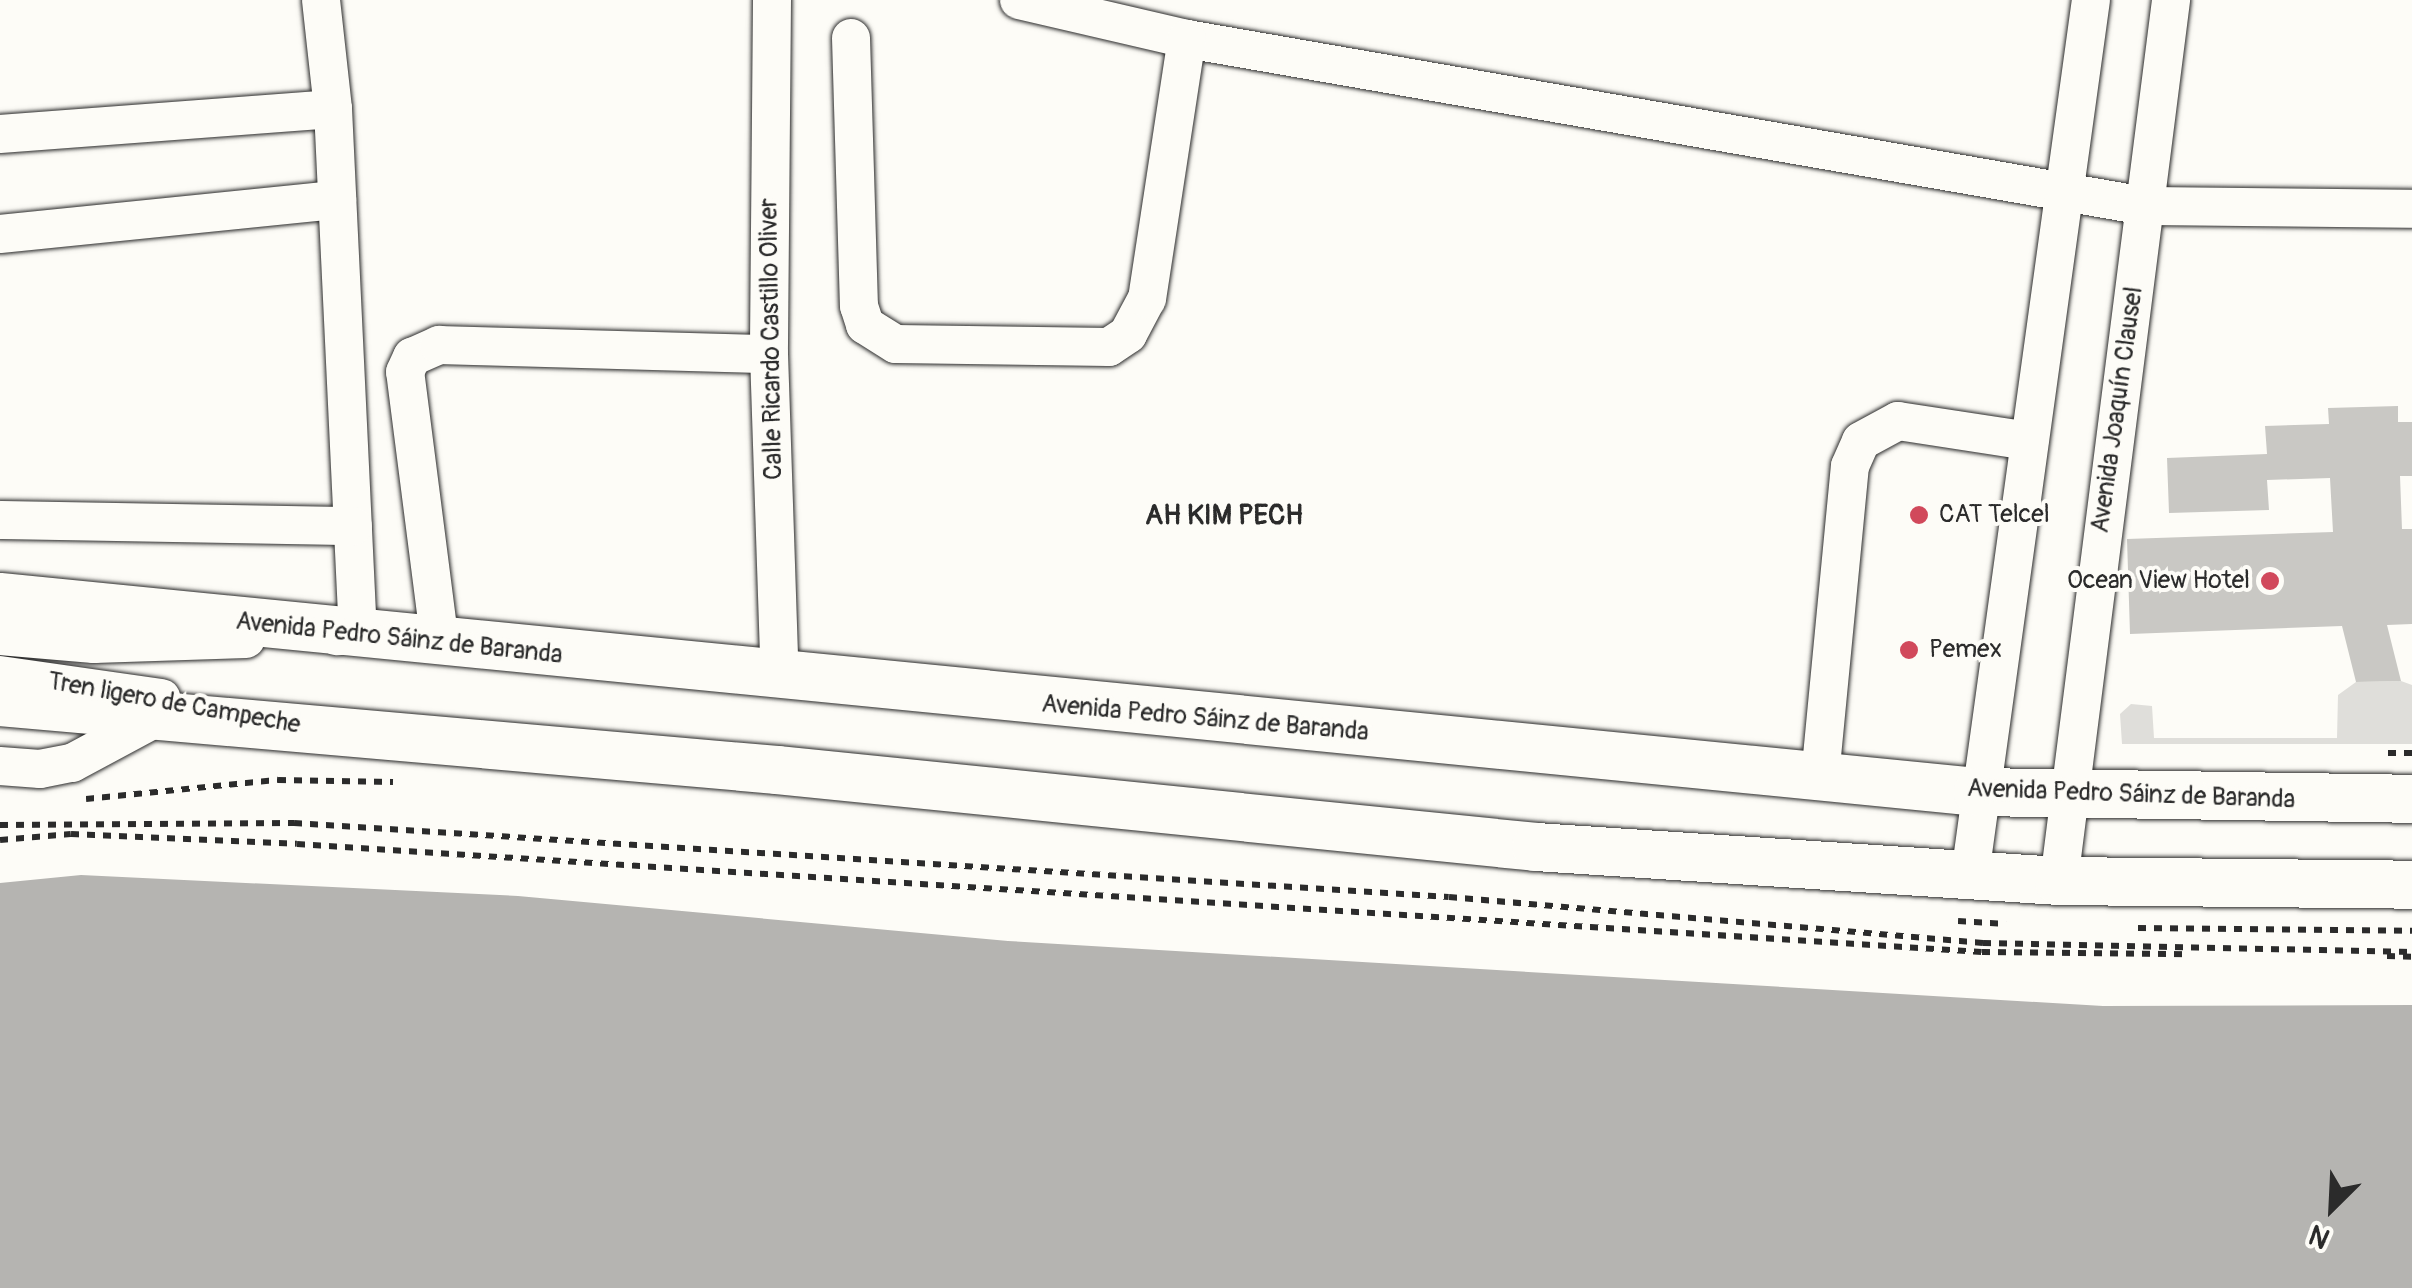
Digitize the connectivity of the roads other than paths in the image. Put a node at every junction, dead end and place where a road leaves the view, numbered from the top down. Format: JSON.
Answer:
{"nodes":[{"id":1,"x":321,"y":0,"type":"edge"},
{"id":2,"x":772,"y":0,"type":"edge"},
{"id":3,"x":1018,"y":0,"type":"edge"},
{"id":4,"x":2092,"y":0,"type":"edge"},
{"id":5,"x":2172,"y":0,"type":"edge"},
{"id":6,"x":851,"y":38,"type":"dead end"},
{"id":7,"x":1187,"y":39,"type":"junction"},
{"id":8,"x":333,"y":109,"type":"junction"},
{"id":9,"x":0,"y":134,"type":"edge"},
{"id":10,"x":2066,"y":194,"type":"junction"},
{"id":11,"x":337,"y":200,"type":"junction"},
{"id":12,"x":2146,"y":206,"type":"junction"},
{"id":13,"x":2412,"y":209,"type":"edge"},
{"id":14,"x":0,"y":234,"type":"edge"},
{"id":15,"x":769,"y":354,"type":"junction"},
{"id":16,"x":2029,"y":441,"type":"junction"},
{"id":17,"x":0,"y":520,"type":"edge"},
{"id":18,"x":353,"y":526,"type":"junction"},
{"id":19,"x":0,"y":597,"type":"edge"},
{"id":20,"x":358,"y":635,"type":"junction"},
{"id":21,"x":0,"y":636,"type":"edge"},
{"id":22,"x":440,"y":644,"type":"junction"},
{"id":23,"x":0,"y":675,"type":"edge"},
{"id":24,"x":780,"y":678,"type":"junction"},
{"id":25,"x":0,"y":702,"type":"edge"},
{"id":26,"x":154,"y":719,"type":"junction"},
{"id":27,"x":346,"y":736,"type":"junction"},
{"id":28,"x":0,"y":766,"type":"edge"},
{"id":29,"x":1820,"y":777,"type":"junction"},
{"id":30,"x":1978,"y":792,"type":"junction"},
{"id":31,"x":2066,"y":799,"type":"junction"},
{"id":32,"x":2412,"y":799,"type":"edge"},
{"id":33,"x":1970,"y":875,"type":"junction"},
{"id":34,"x":2059,"y":880,"type":"junction"},
{"id":35,"x":2412,"y":884,"type":"edge"}],
"edges":[{"from":1,"to":8,"type":"street"},
{"from":2,"to":15,"type":"street","name":"Calle Ricardo Castillo Oliver"},
{"from":3,"to":7,"type":"street"},
{"from":4,"to":10,"type":"street"},
{"from":5,"to":12,"type":"street","name":"Avenida Joaquín Clausel"},
{"from":6,"to":7,"type":"street"},
{"from":7,"to":10,"type":"street"},
{"from":8,"to":9,"type":"street"},
{"from":8,"to":11,"type":"street"},
{"from":10,"to":12,"type":"street"},
{"from":10,"to":16,"type":"street"},
{"from":11,"to":14,"type":"street"},
{"from":11,"to":18,"type":"street"},
{"from":12,"to":13,"type":"street"},
{"from":12,"to":31,"type":"street","name":"Avenida Joaquín Clausel"},
{"from":15,"to":22,"type":"street"},
{"from":15,"to":24,"type":"street","name":"Calle Ricardo Castillo Oliver"},
{"from":16,"to":29,"type":"street"},
{"from":16,"to":30,"type":"street"},
{"from":17,"to":18,"type":"street"},
{"from":18,"to":20,"type":"street"},
{"from":19,"to":20,"type":"main road","name":"Avenida Pedro Sáinz de Baranda"},
{"from":20,"to":21,"type":"street","name":"Tren ligero de Campeche"},
{"from":20,"to":22,"type":"main road","name":"Avenida Pedro Sáinz de Baranda"},
{"from":22,"to":24,"type":"main road","name":"Avenida Pedro Sáinz de Baranda"},
{"from":23,"to":27,"type":"street","name":"Tren ligero de Campeche"},
{"from":24,"to":29,"type":"main road","name":"Avenida Pedro Sáinz de Baranda"},
{"from":25,"to":26,"type":"main road"},
{"from":26,"to":27,"type":"main road"},
{"from":26,"to":28,"type":"street"},
{"from":27,"to":33,"type":"main road"},
{"from":29,"to":30,"type":"main road","name":"Avenida Pedro Sáinz de Baranda"},
{"from":30,"to":31,"type":"main road","name":"Avenida Pedro Sáinz de Baranda"},
{"from":30,"to":33,"type":"street"},
{"from":31,"to":32,"type":"main road","name":"Avenida Pedro Sáinz de Baranda"},
{"from":31,"to":34,"type":"street","name":"Avenida Joaquín Clausel"},
{"from":33,"to":34,"type":"main road"},
{"from":34,"to":35,"type":"main road"}]}
